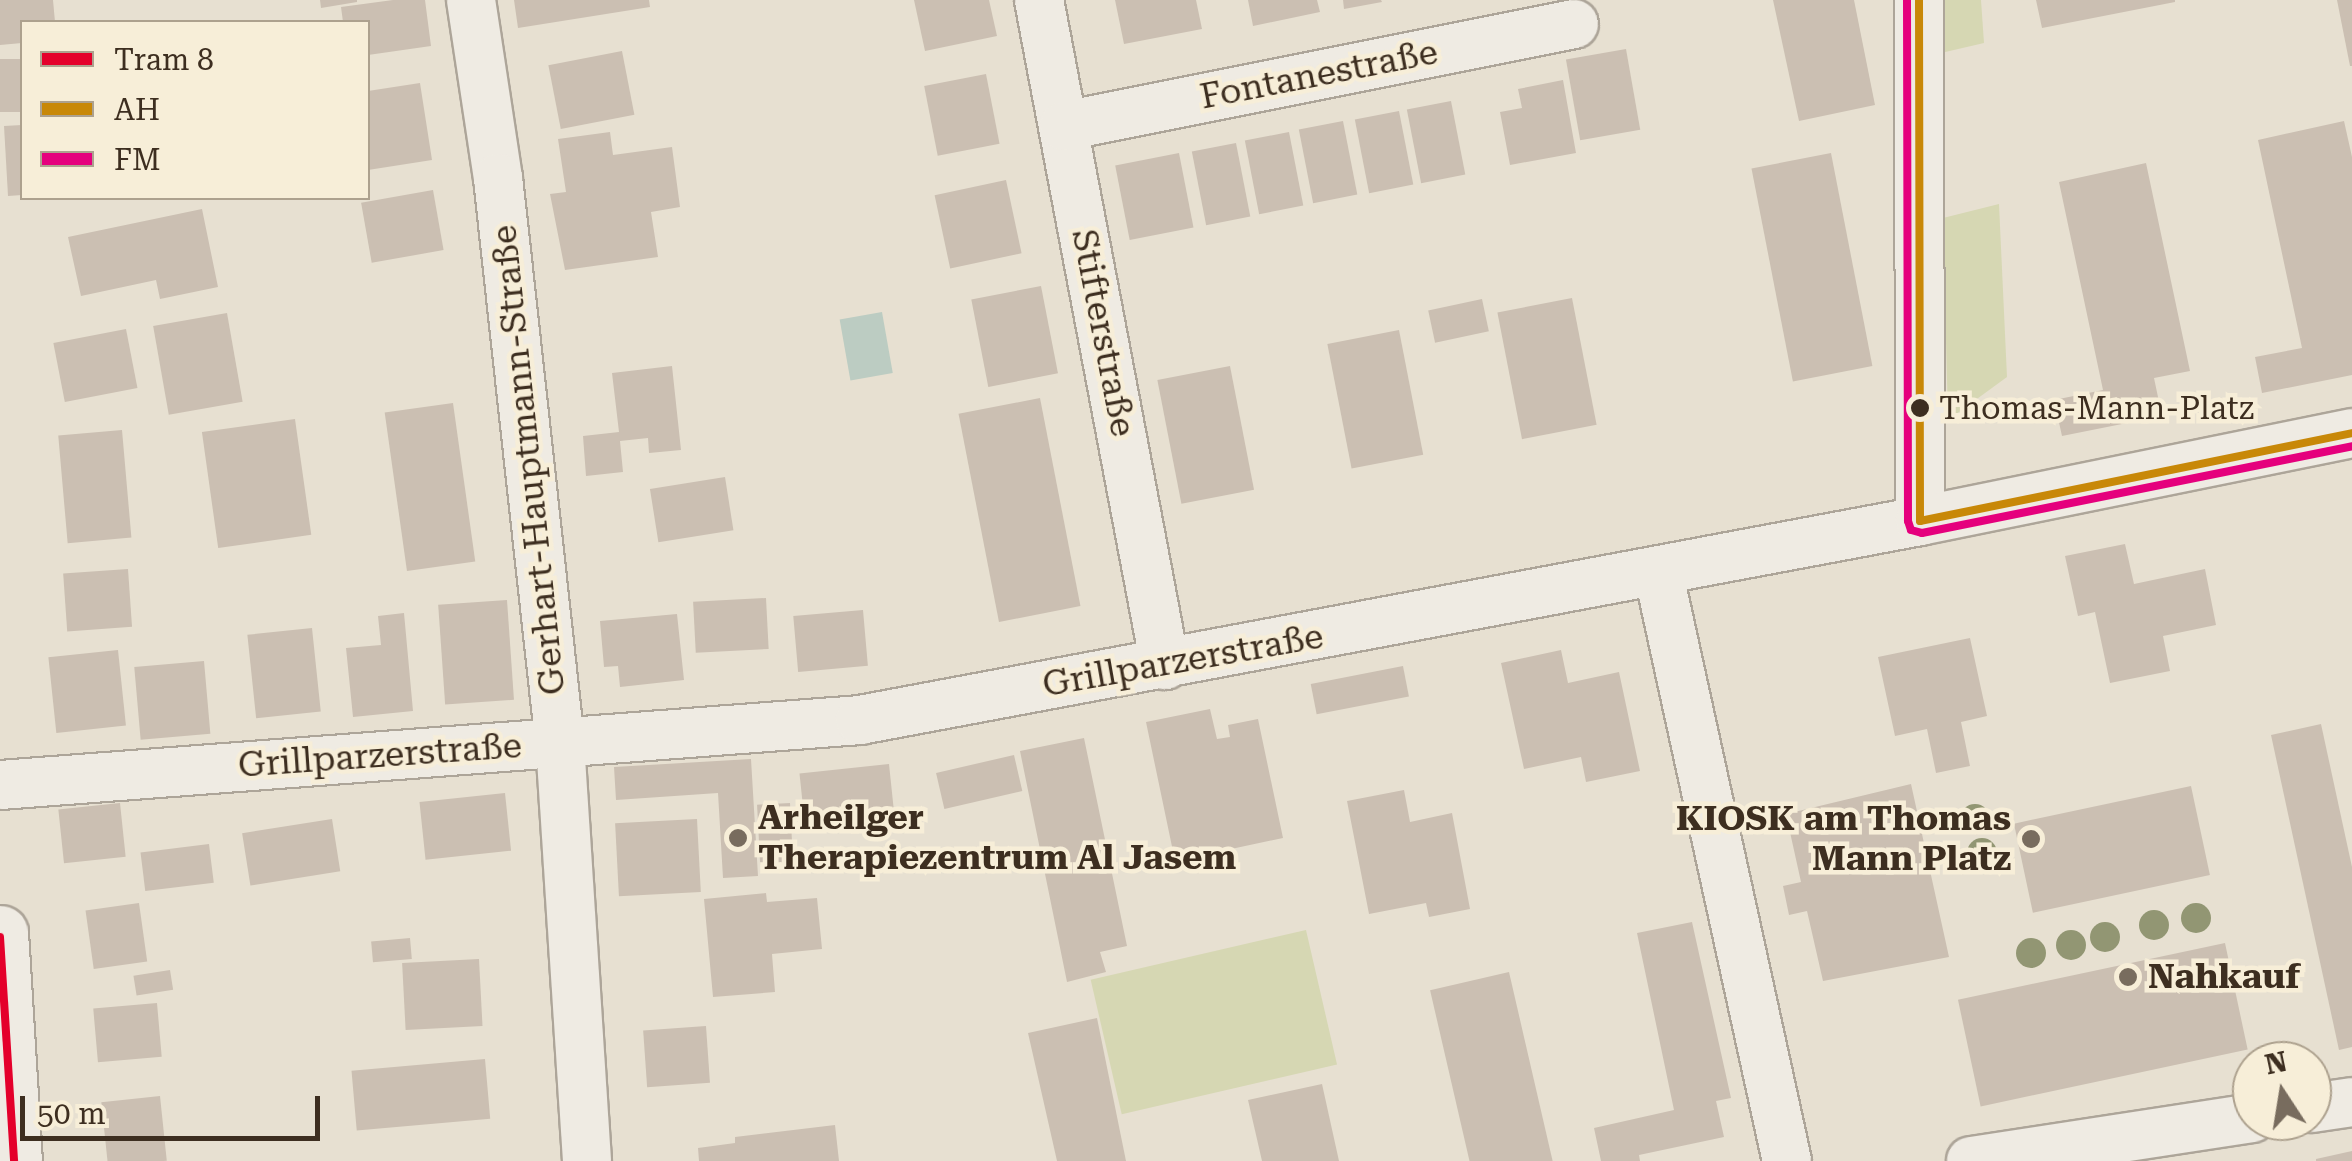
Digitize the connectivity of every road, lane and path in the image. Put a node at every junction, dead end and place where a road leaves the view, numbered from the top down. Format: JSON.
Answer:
{"nodes":[{"id":1,"x":472,"y":0,"type":"edge"},
{"id":2,"x":1039,"y":0,"type":"edge"},
{"id":3,"x":1920,"y":0,"type":"edge"},
{"id":4,"x":1574,"y":24,"type":"dead end"},
{"id":5,"x":1064,"y":126,"type":"junction"},
{"id":6,"x":2352,"y":433,"type":"edge"},
{"id":7,"x":1920,"y":521,"type":"junction"},
{"id":8,"x":1658,"y":571,"type":"junction"},
{"id":9,"x":1165,"y":666,"type":"junction"},
{"id":10,"x":560,"y":743,"type":"junction"},
{"id":11,"x":0,"y":785,"type":"edge"},
{"id":12,"x":0,"y":933,"type":"edge"},
{"id":13,"x":2232,"y":1124,"type":"edge"},
{"id":14,"x":2145,"y":1148,"type":"edge"},
{"id":15,"x":14,"y":1161,"type":"edge"},
{"id":16,"x":587,"y":1161,"type":"edge"},
{"id":17,"x":1787,"y":1161,"type":"edge"},
{"id":18,"x":1971,"y":1161,"type":"edge"}],
"edges":[{"from":1,"to":10,"type":"street","name":"Gerhart-Hauptmann-Straße"},
{"from":2,"to":5,"type":"street","name":"Stifterstraße"},
{"from":3,"to":7,"type":"street"},
{"from":4,"to":5,"type":"street","name":"Fontanestraße"},
{"from":5,"to":9,"type":"street","name":"Stifterstraße"},
{"from":6,"to":7,"type":"street","name":"Grillparzerstraße"},
{"from":7,"to":8,"type":"street","name":"Grillparzerstraße"},
{"from":8,"to":9,"type":"street","name":"Grillparzerstraße"},
{"from":8,"to":17,"type":"street"},
{"from":9,"to":10,"type":"street","name":"Grillparzerstraße"},
{"from":10,"to":11,"type":"street","name":"Grillparzerstraße"},
{"from":10,"to":16,"type":"street","name":"Gerhart-Hauptmann-Straße"},
{"from":12,"to":15,"type":"street"},
{"from":13,"to":14,"type":"street"},
{"from":14,"to":18,"type":"street"}]}
